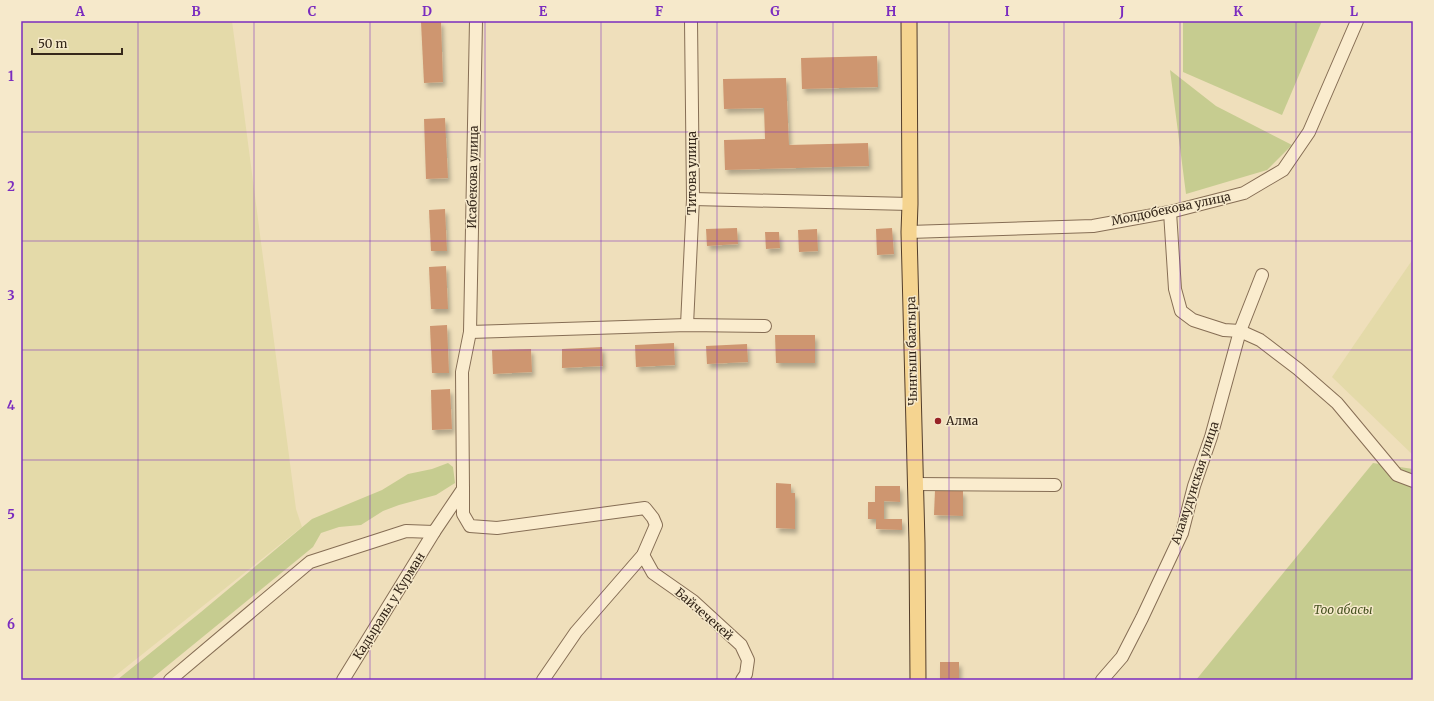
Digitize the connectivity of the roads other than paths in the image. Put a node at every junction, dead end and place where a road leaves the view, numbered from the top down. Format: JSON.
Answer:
{"nodes":[{"id":1,"x":476,"y":21,"type":"edge"},
{"id":2,"x":691,"y":21,"type":"edge"},
{"id":3,"x":909,"y":21,"type":"edge"},
{"id":4,"x":1357,"y":21,"type":"edge"},
{"id":5,"x":693,"y":199,"type":"junction"},
{"id":6,"x":910,"y":204,"type":"junction"},
{"id":7,"x":1170,"y":212,"type":"junction"},
{"id":8,"x":909,"y":232,"type":"junction"},
{"id":9,"x":1262,"y":275,"type":"dead end"},
{"id":10,"x":687,"y":325,"type":"junction"},
{"id":11,"x":765,"y":326,"type":"dead end"},
{"id":12,"x":1240,"y":331,"type":"junction"},
{"id":13,"x":470,"y":332,"type":"junction"},
{"id":14,"x":1413,"y":481,"type":"edge"},
{"id":15,"x":915,"y":484,"type":"junction"},
{"id":16,"x":1055,"y":485,"type":"dead end"},
{"id":17,"x":463,"y":489,"type":"junction"},
{"id":18,"x":434,"y":532,"type":"junction"},
{"id":19,"x":643,"y":555,"type":"junction"},
{"id":20,"x":170,"y":680,"type":"edge"},
{"id":21,"x":343,"y":680,"type":"edge"},
{"id":22,"x":543,"y":680,"type":"edge"},
{"id":23,"x":742,"y":680,"type":"edge"},
{"id":24,"x":918,"y":680,"type":"edge"},
{"id":25,"x":1102,"y":680,"type":"edge"}],
"edges":[{"from":1,"to":13,"type":"street","name":"Исабекова улица"},
{"from":2,"to":5,"type":"street","name":"Титова улица"},
{"from":3,"to":6,"type":"main road","name":"Чынгыш баатыра"},
{"from":4,"to":7,"type":"street","name":"Молдобекова улица"},
{"from":5,"to":6,"type":"street"},
{"from":5,"to":10,"type":"street","name":"Титова улица"},
{"from":6,"to":8,"type":"main road","name":"Чынгыш баатыра"},
{"from":7,"to":8,"type":"street","name":"Молдобекова улица"},
{"from":7,"to":12,"type":"street"},
{"from":8,"to":15,"type":"main road","name":"Чынгыш баатыра"},
{"from":9,"to":12,"type":"street","name":"Аламудунская улица"},
{"from":10,"to":11,"type":"street"},
{"from":10,"to":13,"type":"street"},
{"from":12,"to":14,"type":"street"},
{"from":12,"to":25,"type":"street","name":"Аламудунская улица"},
{"from":13,"to":17,"type":"street","name":"Исабекова улица"},
{"from":15,"to":16,"type":"street"},
{"from":15,"to":24,"type":"main road","name":"Чынгыш баатыра"},
{"from":17,"to":18,"type":"street","name":"Кадыралы у Курман"},
{"from":17,"to":19,"type":"street","name":"Исабекова улица"},
{"from":18,"to":20,"type":"street"},
{"from":18,"to":21,"type":"street","name":"Кадыралы у Курман"},
{"from":19,"to":22,"type":"street"},
{"from":19,"to":23,"type":"street","name":"Байчечекей"}]}
